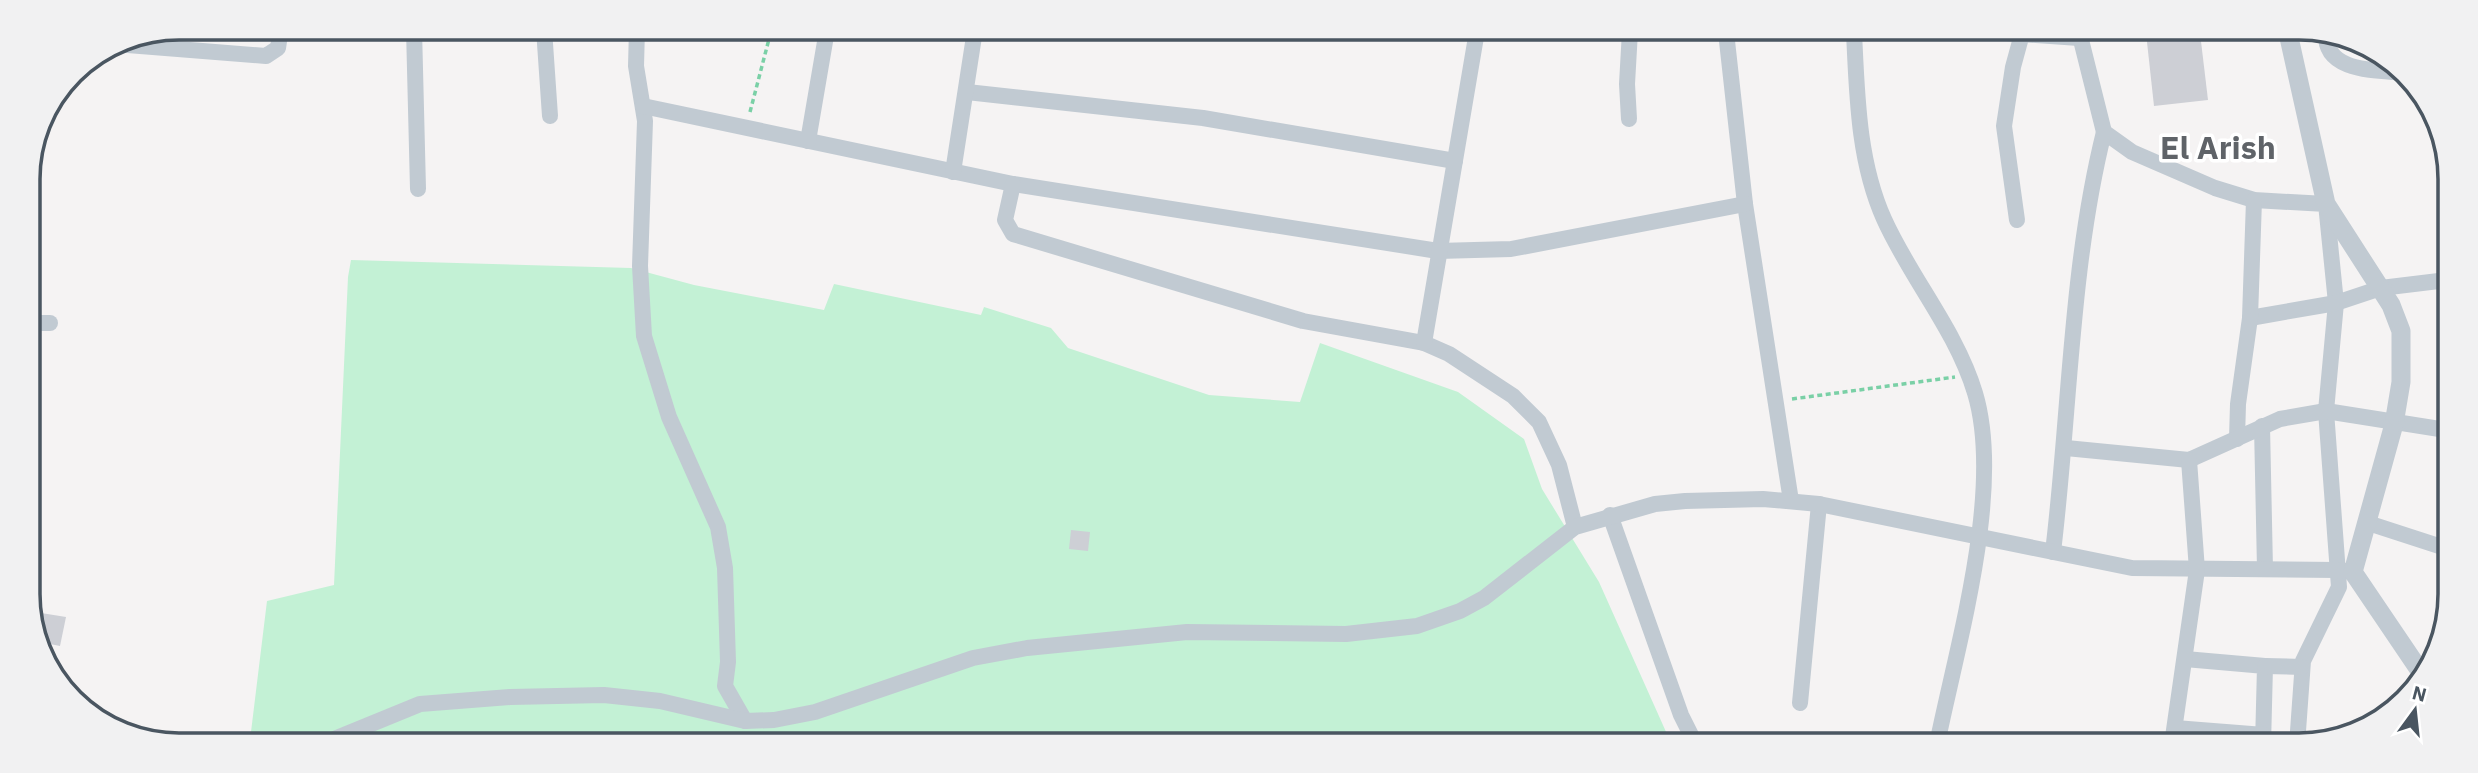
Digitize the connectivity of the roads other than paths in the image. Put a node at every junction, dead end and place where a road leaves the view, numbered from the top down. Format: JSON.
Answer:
{"nodes":[{"id":1,"x":1475,"y":40,"type":"edge"},
{"id":2,"x":1629,"y":40,"type":"edge"},
{"id":3,"x":1727,"y":40,"type":"edge"},
{"id":4,"x":1854,"y":40,"type":"edge"},
{"id":5,"x":2020,"y":40,"type":"edge"},
{"id":6,"x":2080,"y":40,"type":"edge"},
{"id":7,"x":2290,"y":40,"type":"edge"},
{"id":8,"x":172,"y":41,"type":"edge"},
{"id":9,"x":279,"y":41,"type":"edge"},
{"id":10,"x":414,"y":41,"type":"edge"},
{"id":11,"x":545,"y":41,"type":"edge"},
{"id":12,"x":636,"y":41,"type":"edge"},
{"id":13,"x":825,"y":41,"type":"edge"},
{"id":14,"x":974,"y":41,"type":"edge"},
{"id":15,"x":2327,"y":43,"type":"edge"},
{"id":16,"x":2386,"y":71,"type":"edge"},
{"id":17,"x":967,"y":92,"type":"junction"},
{"id":18,"x":643,"y":106,"type":"junction"},
{"id":19,"x":550,"y":116,"type":"dead end"},
{"id":20,"x":1629,"y":119,"type":"dead end"},
{"id":21,"x":2104,"y":132,"type":"junction"},
{"id":22,"x":808,"y":141,"type":"junction"},
{"id":23,"x":1455,"y":161,"type":"junction"},
{"id":24,"x":953,"y":172,"type":"junction"},
{"id":25,"x":1013,"y":184,"type":"junction"},
{"id":26,"x":418,"y":189,"type":"dead end"},
{"id":27,"x":2254,"y":200,"type":"junction"},
{"id":28,"x":1745,"y":204,"type":"junction"},
{"id":29,"x":2326,"y":204,"type":"junction"},
{"id":30,"x":2018,"y":220,"type":"dead end"},
{"id":31,"x":1438,"y":251,"type":"junction"},
{"id":32,"x":2438,"y":280,"type":"edge"},
{"id":33,"x":2381,"y":288,"type":"junction"},
{"id":34,"x":2336,"y":303,"type":"junction"},
{"id":35,"x":2250,"y":318,"type":"junction"},
{"id":36,"x":41,"y":323,"type":"edge"},
{"id":37,"x":50,"y":323,"type":"dead end"},
{"id":38,"x":1424,"y":343,"type":"junction"},
{"id":39,"x":2326,"y":411,"type":"junction"},
{"id":40,"x":2394,"y":424,"type":"junction"},
{"id":41,"x":2262,"y":426,"type":"junction"},
{"id":42,"x":2438,"y":429,"type":"edge"},
{"id":43,"x":2237,"y":439,"type":"junction"},
{"id":44,"x":2066,"y":448,"type":"junction"},
{"id":45,"x":2189,"y":460,"type":"junction"},
{"id":46,"x":1791,"y":500,"type":"junction"},
{"id":47,"x":1819,"y":504,"type":"junction"},
{"id":48,"x":1610,"y":515,"type":"junction"},
{"id":49,"x":2368,"y":523,"type":"junction"},
{"id":50,"x":1575,"y":527,"type":"junction"},
{"id":51,"x":1980,"y":536,"type":"junction"},
{"id":52,"x":2438,"y":546,"type":"edge"},
{"id":53,"x":2053,"y":552,"type":"junction"},
{"id":54,"x":2265,"y":569,"type":"junction"},
{"id":55,"x":2197,"y":570,"type":"junction"},
{"id":56,"x":2345,"y":571,"type":"junction"},
{"id":57,"x":2185,"y":659,"type":"junction"},
{"id":58,"x":2264,"y":666,"type":"junction"},
{"id":59,"x":2302,"y":667,"type":"junction"},
{"id":60,"x":2417,"y":667,"type":"edge"},
{"id":61,"x":1800,"y":703,"type":"dead end"},
{"id":62,"x":745,"y":721,"type":"junction"},
{"id":63,"x":2175,"y":728,"type":"junction"},
{"id":64,"x":1690,"y":732,"type":"edge"},
{"id":65,"x":1939,"y":732,"type":"edge"},
{"id":66,"x":2174,"y":732,"type":"edge"},
{"id":67,"x":2205,"y":732,"type":"edge"},
{"id":68,"x":2264,"y":732,"type":"edge"},
{"id":69,"x":2298,"y":732,"type":"edge"},
{"id":70,"x":349,"y":733,"type":"edge"}],
"edges":[{"from":1,"to":23,"type":"street"},
{"from":2,"to":20,"type":"street"},
{"from":3,"to":28,"type":"street"},
{"from":4,"to":51,"type":"street"},
{"from":5,"to":30,"type":"street"},
{"from":6,"to":21,"type":"street"},
{"from":7,"to":29,"type":"street"},
{"from":8,"to":9,"type":"street"},
{"from":10,"to":26,"type":"street"},
{"from":11,"to":19,"type":"street"},
{"from":12,"to":18,"type":"street"},
{"from":13,"to":22,"type":"street"},
{"from":14,"to":17,"type":"street"},
{"from":15,"to":16,"type":"street"},
{"from":17,"to":23,"type":"street"},
{"from":17,"to":24,"type":"street"},
{"from":18,"to":22,"type":"street"},
{"from":18,"to":62,"type":"street"},
{"from":21,"to":27,"type":"street"},
{"from":21,"to":44,"type":"street"},
{"from":22,"to":24,"type":"street"},
{"from":23,"to":31,"type":"street"},
{"from":24,"to":25,"type":"street"},
{"from":25,"to":31,"type":"street"},
{"from":25,"to":38,"type":"street"},
{"from":27,"to":29,"type":"street"},
{"from":27,"to":35,"type":"street"},
{"from":28,"to":31,"type":"street"},
{"from":28,"to":46,"type":"street"},
{"from":29,"to":33,"type":"street"},
{"from":29,"to":34,"type":"street"},
{"from":31,"to":38,"type":"street"},
{"from":32,"to":33,"type":"street"},
{"from":33,"to":34,"type":"street"},
{"from":33,"to":40,"type":"street"},
{"from":34,"to":35,"type":"street"},
{"from":34,"to":39,"type":"street"},
{"from":35,"to":43,"type":"street"},
{"from":36,"to":37,"type":"street"},
{"from":38,"to":50,"type":"street"},
{"from":39,"to":40,"type":"street"},
{"from":39,"to":41,"type":"street"},
{"from":39,"to":56,"type":"street"},
{"from":40,"to":42,"type":"street"},
{"from":40,"to":49,"type":"street"},
{"from":41,"to":43,"type":"street"},
{"from":41,"to":54,"type":"street"},
{"from":43,"to":45,"type":"street"},
{"from":44,"to":45,"type":"street"},
{"from":44,"to":53,"type":"street"},
{"from":45,"to":55,"type":"street"},
{"from":46,"to":47,"type":"street"},
{"from":46,"to":48,"type":"street"},
{"from":47,"to":51,"type":"street"},
{"from":47,"to":61,"type":"street"},
{"from":48,"to":50,"type":"street"},
{"from":48,"to":64,"type":"street"},
{"from":49,"to":52,"type":"street"},
{"from":49,"to":56,"type":"street"},
{"from":50,"to":62,"type":"street"},
{"from":51,"to":53,"type":"street"},
{"from":51,"to":65,"type":"street"},
{"from":53,"to":55,"type":"street"},
{"from":54,"to":55,"type":"street"},
{"from":54,"to":56,"type":"street"},
{"from":55,"to":57,"type":"street"},
{"from":56,"to":59,"type":"street"},
{"from":56,"to":60,"type":"street"},
{"from":57,"to":58,"type":"street"},
{"from":57,"to":63,"type":"street"},
{"from":58,"to":59,"type":"street"},
{"from":58,"to":68,"type":"street"},
{"from":59,"to":69,"type":"street"},
{"from":62,"to":70,"type":"street"},
{"from":63,"to":66,"type":"street"},
{"from":63,"to":67,"type":"street"}]}
